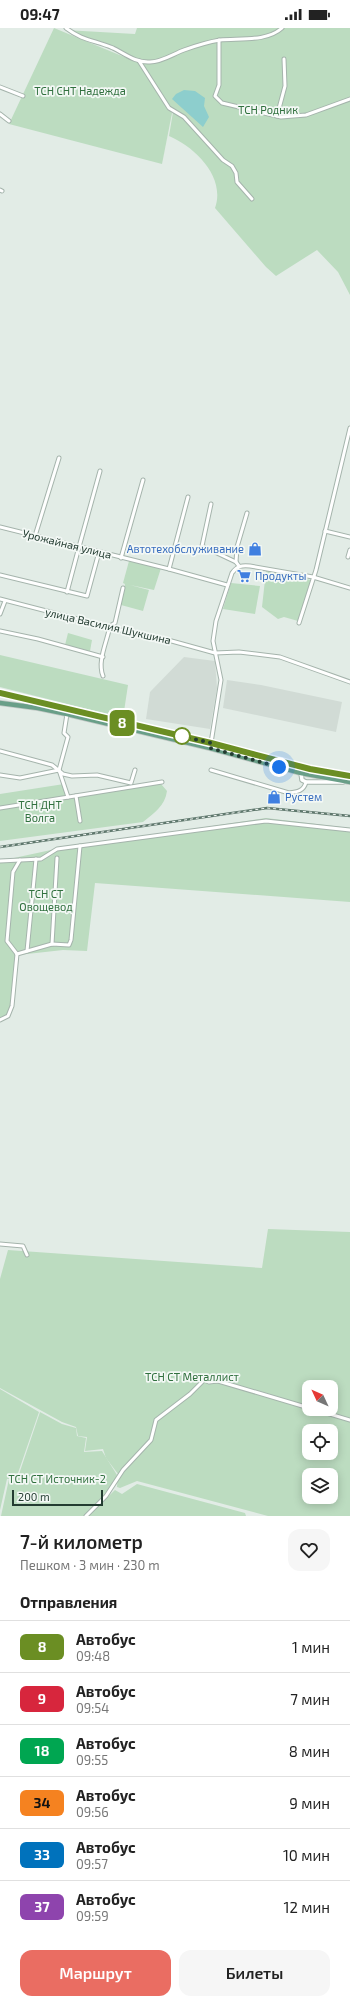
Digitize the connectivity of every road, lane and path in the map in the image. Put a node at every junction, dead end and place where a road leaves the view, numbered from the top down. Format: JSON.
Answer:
{"nodes":[{"id":1,"x":66,"y":28,"type":"edge"},
{"id":2,"x":282,"y":28,"type":"edge"},
{"id":3,"x":219,"y":40,"type":"junction"},
{"id":4,"x":284,"y":60,"type":"dead end"},
{"id":5,"x":140,"y":61,"type":"junction"},
{"id":6,"x":0,"y":87,"type":"edge"},
{"id":7,"x":23,"y":96,"type":"dead end"},
{"id":8,"x":350,"y":99,"type":"edge"},
{"id":9,"x":0,"y":114,"type":"edge"},
{"id":10,"x":277,"y":116,"type":"junction"},
{"id":11,"x":9,"y":121,"type":"dead end"},
{"id":12,"x":252,"y":199,"type":"dead end"},
{"id":13,"x":350,"y":428,"type":"edge"},
{"id":14,"x":59,"y":458,"type":"dead end"},
{"id":15,"x":100,"y":471,"type":"dead end"},
{"id":16,"x":143,"y":480,"type":"dead end"},
{"id":17,"x":188,"y":497,"type":"dead end"},
{"id":18,"x":211,"y":504,"type":"dead end"},
{"id":19,"x":247,"y":513,"type":"dead end"},
{"id":20,"x":0,"y":527,"type":"edge"},
{"id":21,"x":324,"y":531,"type":"junction"},
{"id":22,"x":35,"y":536,"type":"junction"},
{"id":23,"x":350,"y":537,"type":"edge"},
{"id":24,"x":79,"y":547,"type":"junction"},
{"id":25,"x":350,"y":550,"type":"edge"},
{"id":26,"x":99,"y":552,"type":"junction"},
{"id":27,"x":348,"y":557,"type":"dead end"},
{"id":28,"x":121,"y":558,"type":"junction"},
{"id":29,"x":236,"y":562,"type":"junction"},
{"id":30,"x":239,"y":566,"type":"junction"},
{"id":31,"x":169,"y":569,"type":"junction"},
{"id":32,"x":0,"y":576,"type":"edge"},
{"id":33,"x":313,"y":577,"type":"junction"},
{"id":34,"x":228,"y":585,"type":"junction"},
{"id":35,"x":123,"y":588,"type":"dead end"},
{"id":36,"x":350,"y":588,"type":"edge"},
{"id":37,"x":67,"y":592,"type":"junction"},
{"id":38,"x":0,"y":599,"type":"edge"},
{"id":39,"x":4,"y":601,"type":"junction"},
{"id":40,"x":0,"y":614,"type":"edge"},
{"id":41,"x":299,"y":623,"type":"dead end"},
{"id":42,"x":110,"y":626,"type":"junction"},
{"id":43,"x":0,"y":631,"type":"edge"},
{"id":44,"x":215,"y":654,"type":"junction"},
{"id":45,"x":103,"y":657,"type":"junction"},
{"id":46,"x":103,"y":676,"type":"dead end"},
{"id":47,"x":350,"y":682,"type":"edge"},
{"id":48,"x":0,"y":693,"type":"edge"},
{"id":49,"x":0,"y":703,"type":"edge"},
{"id":50,"x":67,"y":714,"type":"junction"},
{"id":51,"x":211,"y":745,"type":"junction"},
{"id":52,"x":0,"y":751,"type":"edge"},
{"id":53,"x":310,"y":769,"type":"junction"},
{"id":54,"x":59,"y":770,"type":"junction"},
{"id":55,"x":135,"y":770,"type":"dead end"},
{"id":56,"x":211,"y":770,"type":"dead end"},
{"id":57,"x":301,"y":773,"type":"junction"},
{"id":58,"x":0,"y":774,"type":"edge"},
{"id":59,"x":350,"y":776,"type":"edge"},
{"id":60,"x":162,"y":782,"type":"dead end"},
{"id":61,"x":306,"y":782,"type":"junction"},
{"id":62,"x":348,"y":782,"type":"edge"},
{"id":63,"x":76,"y":796,"type":"junction"},
{"id":64,"x":68,"y":797,"type":"junction"},
{"id":65,"x":0,"y":808,"type":"edge"},
{"id":66,"x":80,"y":821,"type":"dead end"},
{"id":67,"x":350,"y":830,"type":"edge"},
{"id":68,"x":80,"y":846,"type":"junction"},
{"id":69,"x":57,"y":858,"type":"dead end"},
{"id":70,"x":36,"y":859,"type":"junction"},
{"id":71,"x":20,"y":860,"type":"junction"},
{"id":72,"x":0,"y":861,"type":"edge"},
{"id":73,"x":52,"y":944,"type":"junction"},
{"id":74,"x":27,"y":951,"type":"junction"},
{"id":75,"x":17,"y":954,"type":"junction"},
{"id":76,"x":0,"y":1020,"type":"edge"},
{"id":77,"x":0,"y":1244,"type":"edge"},
{"id":78,"x":27,"y":1255,"type":"dead end"},
{"id":79,"x":302,"y":1406,"type":"edge"},
{"id":80,"x":337,"y":1416,"type":"edge"},
{"id":81,"x":350,"y":1420,"type":"edge"},
{"id":82,"x":86,"y":1516,"type":"edge"}],
"edges":[{"from":1,"to":5,"type":"street"},
{"from":2,"to":3,"type":"street"},
{"from":3,"to":5,"type":"street"},
{"from":3,"to":10,"type":"street"},
{"from":4,"to":10,"type":"street"},
{"from":5,"to":12,"type":"street"},
{"from":6,"to":7,"type":"street"},
{"from":8,"to":10,"type":"street"},
{"from":9,"to":11,"type":"street"},
{"from":13,"to":21,"type":"street"},
{"from":14,"to":22,"type":"street"},
{"from":15,"to":24,"type":"street"},
{"from":16,"to":28,"type":"street"},
{"from":17,"to":31,"type":"street"},
{"from":18,"to":29,"type":"street"},
{"from":19,"to":29,"type":"street"},
{"from":20,"to":22,"type":"street","name":"Урожайная улица"},
{"from":21,"to":23,"type":"street"},
{"from":21,"to":33,"type":"street"},
{"from":22,"to":24,"type":"street","name":"Урожайная улица"},
{"from":24,"to":26,"type":"street","name":"Урожайная улица"},
{"from":24,"to":37,"type":"street"},
{"from":25,"to":27,"type":"street"},
{"from":26,"to":28,"type":"street","name":"Урожайная улица"},
{"from":26,"to":37,"type":"street"},
{"from":28,"to":31,"type":"street","name":"Урожайная улица"},
{"from":29,"to":30,"type":"street"},
{"from":30,"to":33,"type":"street"},
{"from":30,"to":34,"type":"street"},
{"from":31,"to":34,"type":"street","name":"Урожайная улица"},
{"from":32,"to":37,"type":"street"},
{"from":33,"to":36,"type":"street"},
{"from":33,"to":41,"type":"street"},
{"from":34,"to":44,"type":"street"},
{"from":35,"to":42,"type":"street"},
{"from":38,"to":39,"type":"street","name":"улица Василия Шукшина"},
{"from":39,"to":40,"type":"street"},
{"from":39,"to":42,"type":"street","name":"улица Василия Шукшина"},
{"from":42,"to":44,"type":"street","name":"улица Василия Шукшина"},
{"from":42,"to":45,"type":"street"},
{"from":43,"to":45,"type":"street"},
{"from":44,"to":47,"type":"street"},
{"from":44,"to":51,"type":"street"},
{"from":45,"to":46,"type":"street"},
{"from":48,"to":51,"type":"main road"},
{"from":49,"to":50,"type":"main road"},
{"from":50,"to":51,"type":"main road"},
{"from":50,"to":54,"type":"street"},
{"from":51,"to":53,"type":"main road"},
{"from":51,"to":57,"type":"main road"},
{"from":52,"to":54,"type":"street"},
{"from":53,"to":57,"type":"main road"},
{"from":53,"to":59,"type":"main road"},
{"from":54,"to":55,"type":"street"},
{"from":54,"to":58,"type":"street"},
{"from":54,"to":64,"type":"street"},
{"from":56,"to":61,"type":"street"},
{"from":57,"to":61,"type":"street"},
{"from":57,"to":62,"type":"main road"},
{"from":60,"to":63,"type":"street"},
{"from":61,"to":62,"type":"street"},
{"from":63,"to":64,"type":"street"},
{"from":63,"to":66,"type":"street"},
{"from":64,"to":65,"type":"street"},
{"from":67,"to":68,"type":"street"},
{"from":68,"to":70,"type":"street"},
{"from":68,"to":73,"type":"street"},
{"from":69,"to":73,"type":"street"},
{"from":70,"to":71,"type":"street"},
{"from":70,"to":74,"type":"street"},
{"from":71,"to":72,"type":"street"},
{"from":71,"to":75,"type":"street"},
{"from":73,"to":74,"type":"street"},
{"from":74,"to":75,"type":"street"},
{"from":75,"to":76,"type":"street"},
{"from":77,"to":78,"type":"street"},
{"from":79,"to":82,"type":"street"},
{"from":80,"to":81,"type":"street"}]}
